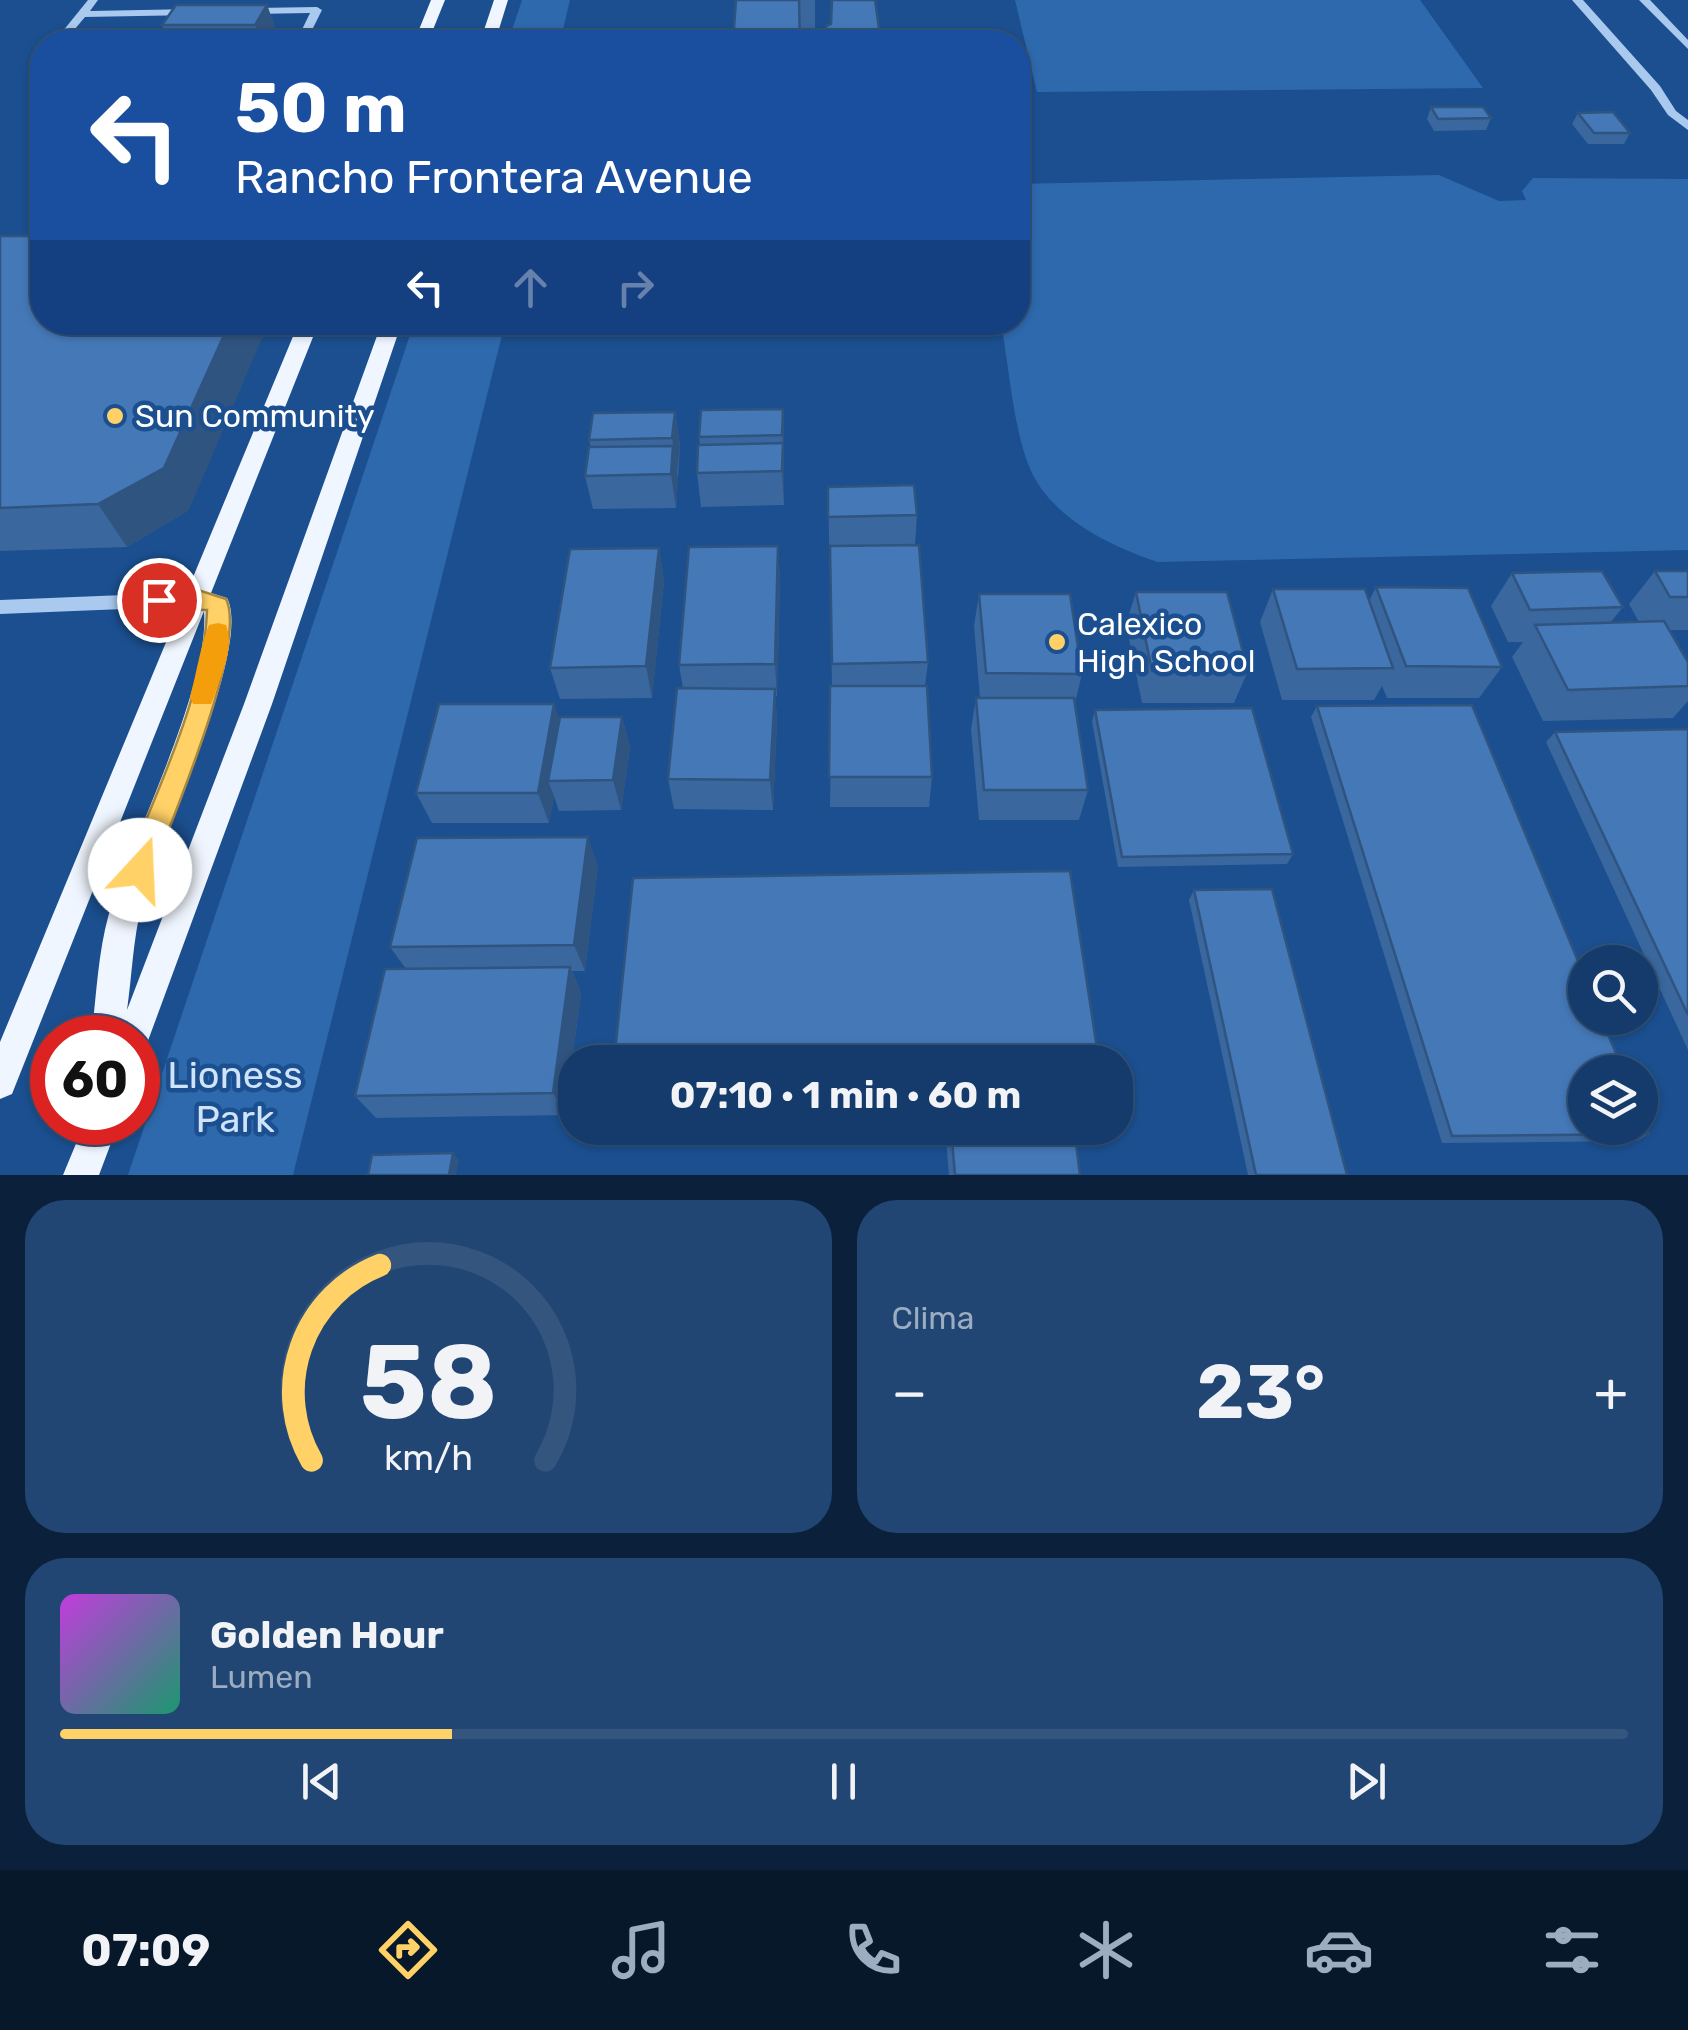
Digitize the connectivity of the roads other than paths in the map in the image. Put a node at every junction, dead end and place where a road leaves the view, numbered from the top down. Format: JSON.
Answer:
{"nodes":[{"id":1,"x":93,"y":0,"type":"edge"},
{"id":2,"x":438,"y":0,"type":"edge"},
{"id":3,"x":501,"y":0,"type":"edge"},
{"id":4,"x":1577,"y":0,"type":"edge"},
{"id":5,"x":1644,"y":0,"type":"edge"},
{"id":6,"x":238,"y":11,"type":"edge"},
{"id":7,"x":200,"y":12,"type":"edge"},
{"id":8,"x":82,"y":14,"type":"junction"},
{"id":9,"x":69,"y":30,"type":"edge"},
{"id":10,"x":307,"y":30,"type":"edge"},
{"id":11,"x":426,"y":30,"type":"edge"},
{"id":12,"x":491,"y":30,"type":"edge"},
{"id":13,"x":1688,"y":46,"type":"edge"},
{"id":14,"x":1688,"y":126,"type":"edge"},
{"id":15,"x":304,"y":335,"type":"edge"},
{"id":16,"x":387,"y":335,"type":"edge"},
{"id":17,"x":198,"y":598,"type":"junction"},
{"id":18,"x":0,"y":606,"type":"edge"},
{"id":19,"x":110,"y":1015,"type":"edge"},
{"id":20,"x":142,"y":1015,"type":"edge"},
{"id":21,"x":0,"y":1082,"type":"edge"}],
"edges":[{"from":1,"to":8,"type":"street"},
{"from":2,"to":11,"type":"main road"},
{"from":3,"to":12,"type":"main road"},
{"from":4,"to":14,"type":"street"},
{"from":5,"to":13,"type":"street"},
{"from":6,"to":10,"type":"street"},
{"from":7,"to":8,"type":"street"},
{"from":8,"to":9,"type":"street"},
{"from":15,"to":17,"type":"main road"},
{"from":16,"to":20,"type":"main road"},
{"from":17,"to":18,"type":"street"},
{"from":17,"to":19,"type":"main road"},
{"from":17,"to":21,"type":"main road"}]}
